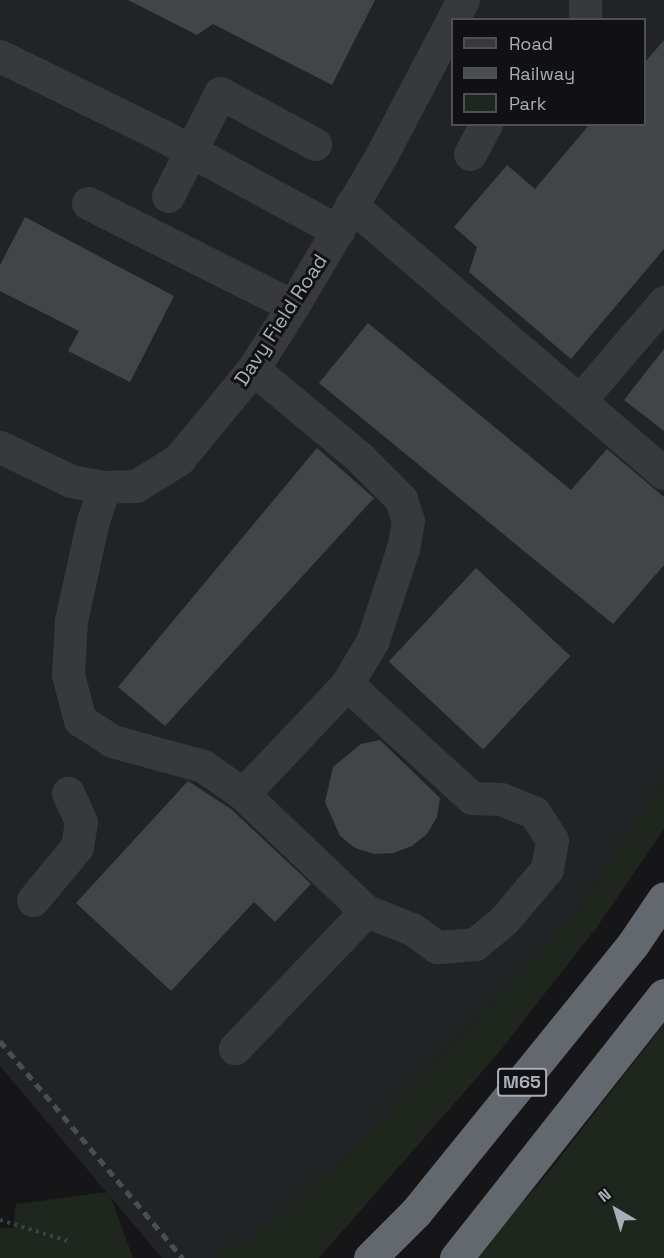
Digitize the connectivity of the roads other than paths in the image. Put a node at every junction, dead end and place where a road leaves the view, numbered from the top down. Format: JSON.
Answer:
{"nodes":[{"id":1,"x":463,"y":0,"type":"edge"},
{"id":2,"x":585,"y":0,"type":"edge"},
{"id":3,"x":453,"y":18,"type":"edge"},
{"id":4,"x":585,"y":18,"type":"edge"},
{"id":5,"x":451,"y":22,"type":"edge"},
{"id":6,"x":0,"y":56,"type":"edge"},
{"id":7,"x":485,"y":126,"type":"edge"},
{"id":8,"x":315,"y":144,"type":"dead end"},
{"id":9,"x":191,"y":151,"type":"junction"},
{"id":10,"x":470,"y":154,"type":"dead end"},
{"id":11,"x":168,"y":196,"type":"dead end"},
{"id":12,"x":88,"y":203,"type":"dead end"},
{"id":13,"x":345,"y":218,"type":"junction"},
{"id":14,"x":664,"y":302,"type":"edge"},
{"id":15,"x":293,"y":306,"type":"junction"},
{"id":16,"x":253,"y":369,"type":"junction"},
{"id":17,"x":581,"y":399,"type":"junction"},
{"id":18,"x":0,"y":447,"type":"edge"},
{"id":19,"x":664,"y":472,"type":"edge"},
{"id":20,"x":104,"y":488,"type":"junction"},
{"id":21,"x":347,"y":684,"type":"junction"},
{"id":22,"x":68,"y":793,"type":"dead end"},
{"id":23,"x":243,"y":794,"type":"junction"},
{"id":24,"x":664,"y":897,"type":"edge"},
{"id":25,"x":33,"y":900,"type":"dead end"},
{"id":26,"x":366,"y":911,"type":"junction"},
{"id":27,"x":664,"y":995,"type":"edge"},
{"id":28,"x":235,"y":1048,"type":"dead end"},
{"id":29,"x":370,"y":1258,"type":"edge"},
{"id":30,"x":456,"y":1258,"type":"edge"}],
"edges":[{"from":1,"to":3,"type":"street","name":"Davy Field Road"},
{"from":2,"to":4,"type":"street"},
{"from":5,"to":13,"type":"street","name":"Davy Field Road"},
{"from":6,"to":9,"type":"street"},
{"from":7,"to":10,"type":"street"},
{"from":8,"to":9,"type":"street"},
{"from":9,"to":11,"type":"street"},
{"from":9,"to":13,"type":"street"},
{"from":12,"to":15,"type":"street"},
{"from":13,"to":15,"type":"street","name":"Davy Field Road"},
{"from":13,"to":17,"type":"street"},
{"from":14,"to":17,"type":"street"},
{"from":15,"to":16,"type":"street","name":"Davy Field Road"},
{"from":16,"to":20,"type":"street","name":"Davy Field Road"},
{"from":16,"to":21,"type":"street"},
{"from":17,"to":19,"type":"street"},
{"from":18,"to":20,"type":"street","name":"Davy Field Road"},
{"from":20,"to":23,"type":"street"},
{"from":21,"to":23,"type":"street"},
{"from":21,"to":26,"type":"street"},
{"from":22,"to":25,"type":"street"},
{"from":23,"to":26,"type":"street"},
{"from":24,"to":29,"type":"highway","number":"M65"},
{"from":26,"to":28,"type":"street"},
{"from":27,"to":30,"type":"highway","number":"M65"}]}
